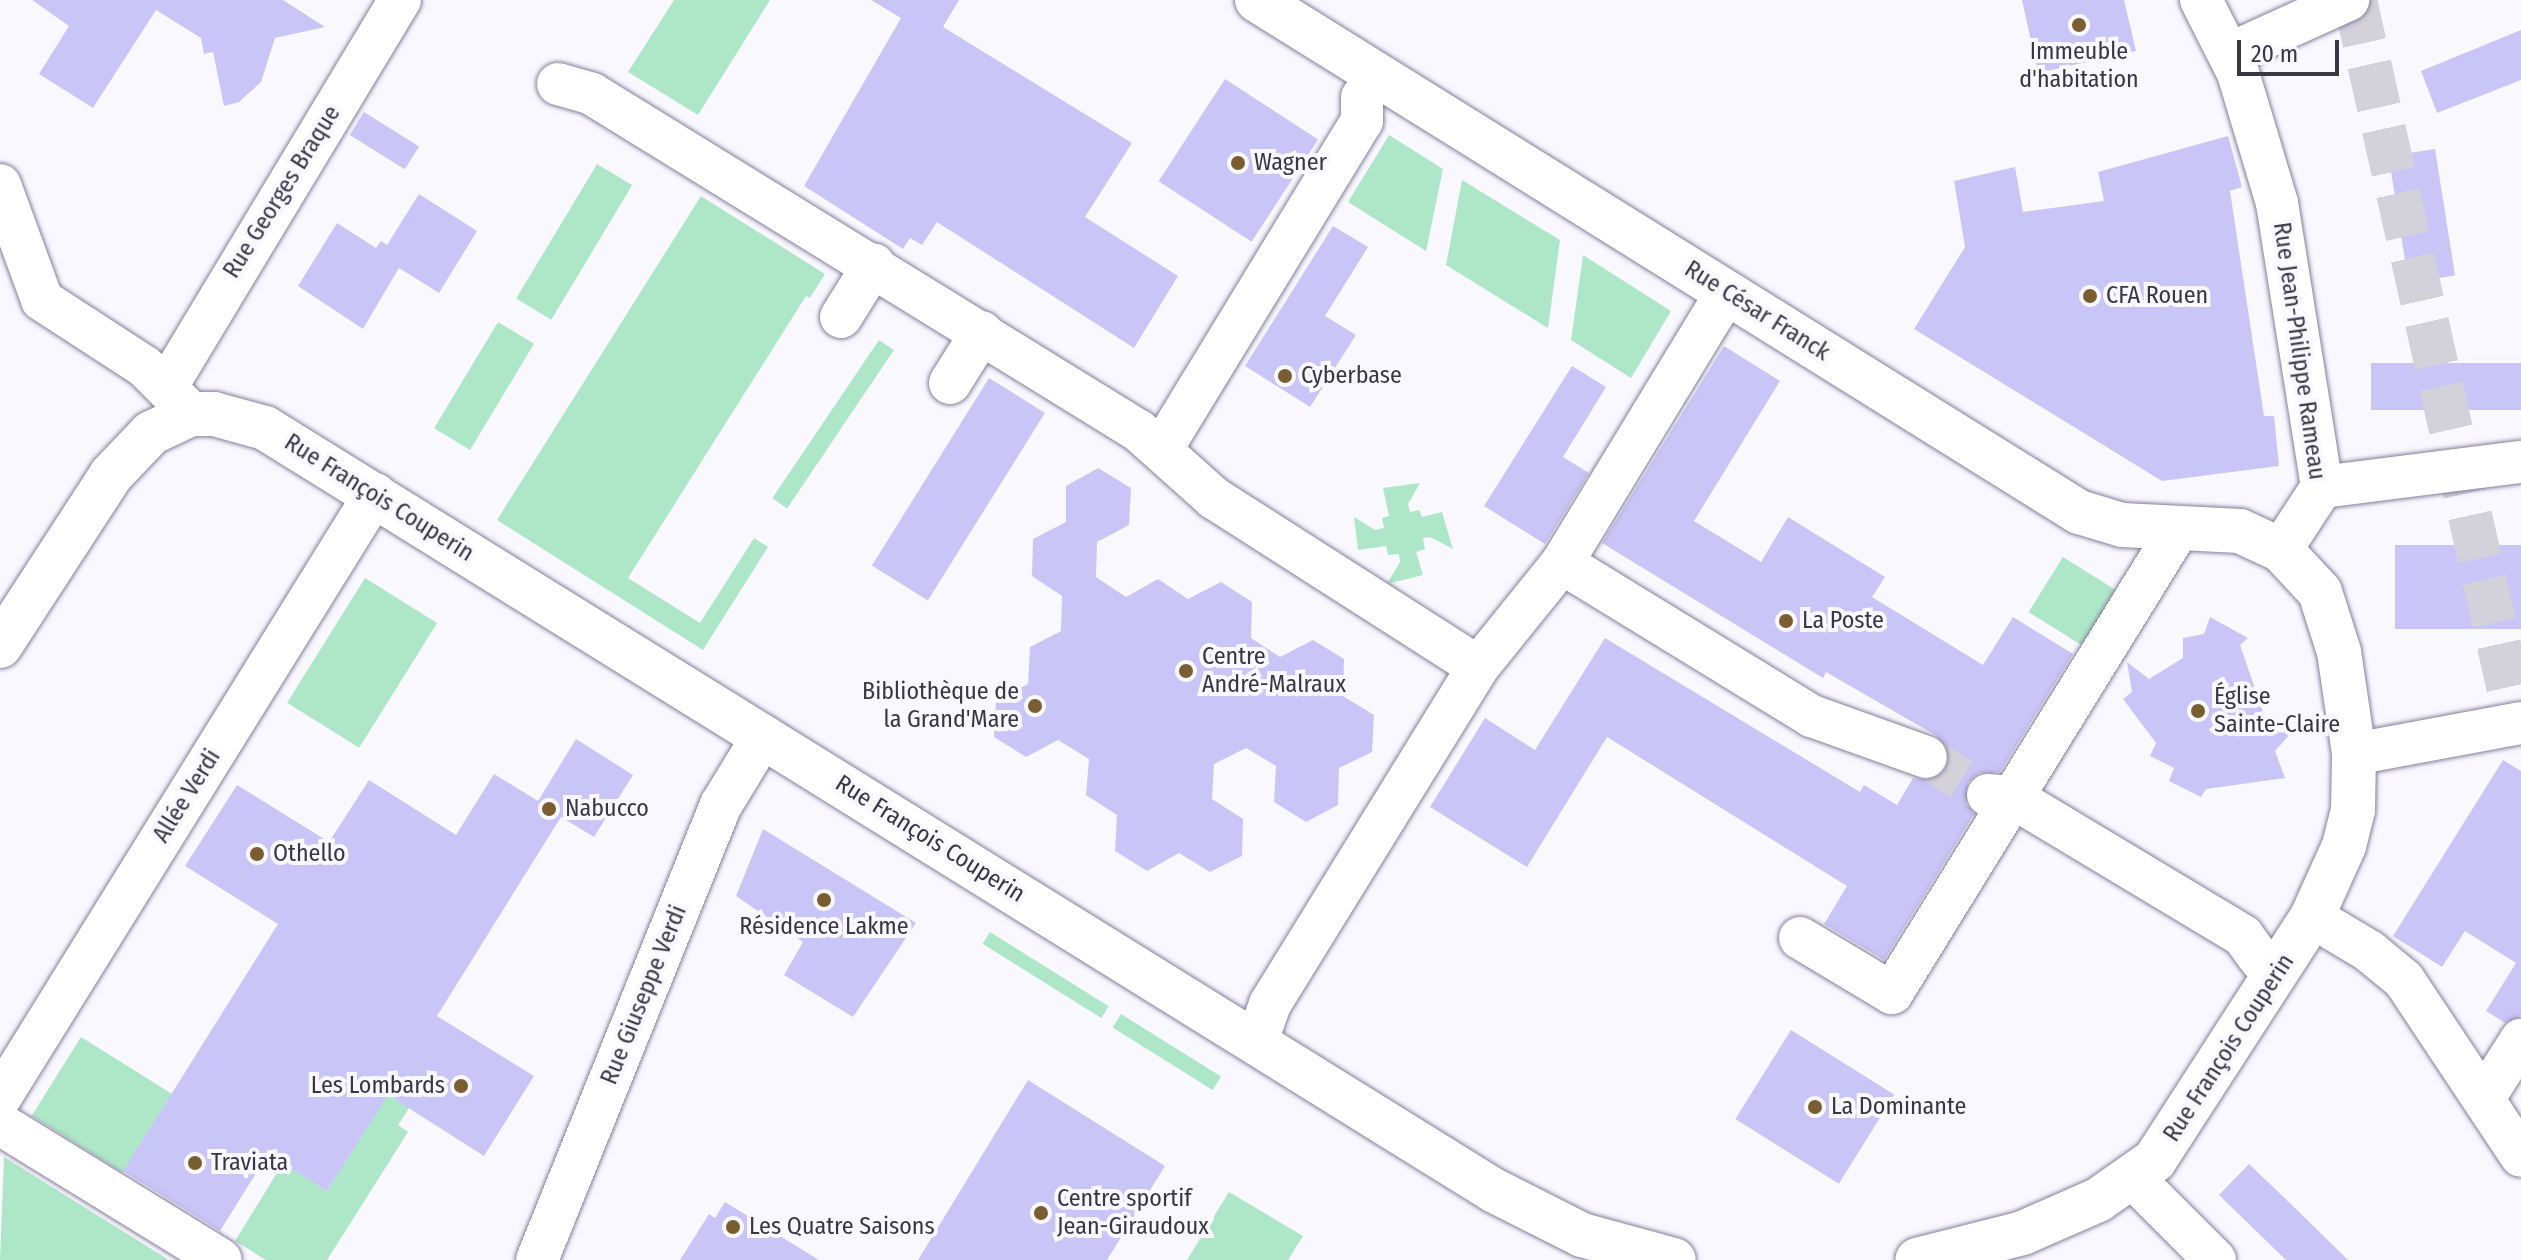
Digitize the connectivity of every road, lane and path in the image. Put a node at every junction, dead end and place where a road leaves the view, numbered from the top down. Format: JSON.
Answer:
{"nodes":[{"id":1,"x":400,"y":0,"type":"edge"},
{"id":2,"x":1257,"y":0,"type":"edge"},
{"id":3,"x":2201,"y":0,"type":"edge"},
{"id":4,"x":2348,"y":0,"type":"edge"},
{"id":5,"x":2229,"y":54,"type":"junction"},
{"id":6,"x":558,"y":84,"type":"dead end"},
{"id":7,"x":1362,"y":97,"type":"dead end"},
{"id":8,"x":0,"y":185,"type":"edge"},
{"id":9,"x":874,"y":264,"type":"junction"},
{"id":10,"x":1727,"y":292,"type":"junction"},
{"id":11,"x":841,"y":317,"type":"dead end"},
{"id":12,"x":982,"y":332,"type":"junction"},
{"id":13,"x":950,"y":383,"type":"dead end"},
{"id":14,"x":179,"y":400,"type":"junction"},
{"id":15,"x":1161,"y":450,"type":"junction"},
{"id":16,"x":2521,"y":462,"type":"edge"},
{"id":17,"x":2322,"y":487,"type":"junction"},
{"id":18,"x":375,"y":494,"type":"junction"},
{"id":19,"x":2179,"y":528,"type":"junction"},
{"id":20,"x":2281,"y":550,"type":"junction"},
{"id":21,"x":1562,"y":563,"type":"junction"},
{"id":22,"x":0,"y":646,"type":"edge"},
{"id":23,"x":1478,"y":667,"type":"junction"},
{"id":24,"x":2521,"y":723,"type":"edge"},
{"id":25,"x":763,"y":736,"type":"junction"},
{"id":26,"x":2354,"y":754,"type":"junction"},
{"id":27,"x":1926,"y":757,"type":"tunnel mouth"},
{"id":28,"x":2000,"y":796,"type":"junction"},
{"id":29,"x":2312,"y":917,"type":"junction"},
{"id":30,"x":1800,"y":938,"type":"dead end"},
{"id":31,"x":2260,"y":959,"type":"dead end"},
{"id":32,"x":1262,"y":1027,"type":"dead end"},
{"id":33,"x":2521,"y":1040,"type":"edge"},
{"id":34,"x":0,"y":1098,"type":"edge"},
{"id":35,"x":2484,"y":1098,"type":"junction"},
{"id":36,"x":0,"y":1124,"type":"edge"},
{"id":37,"x":2521,"y":1156,"type":"edge"},
{"id":38,"x":2133,"y":1178,"type":"junction"},
{"id":39,"x":221,"y":1260,"type":"edge"},
{"id":40,"x":537,"y":1260,"type":"edge"},
{"id":41,"x":1674,"y":1260,"type":"edge"},
{"id":42,"x":1917,"y":1260,"type":"edge"},
{"id":43,"x":2215,"y":1260,"type":"edge"}],
"edges":[{"from":1,"to":14,"type":"street","name":"Rue Georges Braque"},
{"from":2,"to":10,"type":"street","name":"Rue César Franck"},
{"from":3,"to":5,"type":"street","name":"Rue Jean-Philippe Rameau"},
{"from":4,"to":5,"type":"street"},
{"from":5,"to":17,"type":"street","name":"Rue Jean-Philippe Rameau"},
{"from":6,"to":9,"type":"street"},
{"from":7,"to":15,"type":"street"},
{"from":8,"to":14,"type":"street","name":"Rue François Couperin"},
{"from":9,"to":11,"type":"street"},
{"from":9,"to":12,"type":"street"},
{"from":10,"to":19,"type":"street","name":"Rue César Franck"},
{"from":10,"to":21,"type":"street"},
{"from":12,"to":13,"type":"street"},
{"from":12,"to":15,"type":"street"},
{"from":14,"to":18,"type":"street","name":"Rue François Couperin"},
{"from":14,"to":22,"type":"street"},
{"from":15,"to":23,"type":"street"},
{"from":16,"to":17,"type":"street"},
{"from":17,"to":20,"type":"street","name":"Rue Jean-Philippe Rameau"},
{"from":18,"to":25,"type":"street","name":"Rue François Couperin"},
{"from":18,"to":34,"type":"street","name":"Allée Verdi"},
{"from":19,"to":20,"type":"street","name":"Rue César Franck"},
{"from":19,"to":28,"type":"street"},
{"from":20,"to":26,"type":"street"},
{"from":21,"to":23,"type":"street"},
{"from":21,"to":27,"type":"street"},
{"from":23,"to":32,"type":"street"},
{"from":24,"to":26,"type":"street"},
{"from":25,"to":40,"type":"street","name":"Rue Giuseppe Verdi"},
{"from":25,"to":41,"type":"street","name":"Rue François Couperin"},
{"from":26,"to":29,"type":"street"},
{"from":28,"to":30,"type":"street"},
{"from":28,"to":31,"type":"street"},
{"from":29,"to":35,"type":"street"},
{"from":29,"to":38,"type":"street","name":"Rue François Couperin"},
{"from":33,"to":35,"type":"street"},
{"from":35,"to":37,"type":"street"},
{"from":36,"to":39,"type":"street"},
{"from":38,"to":42,"type":"street","name":"Rue François Couperin"},
{"from":38,"to":43,"type":"street"}]}
